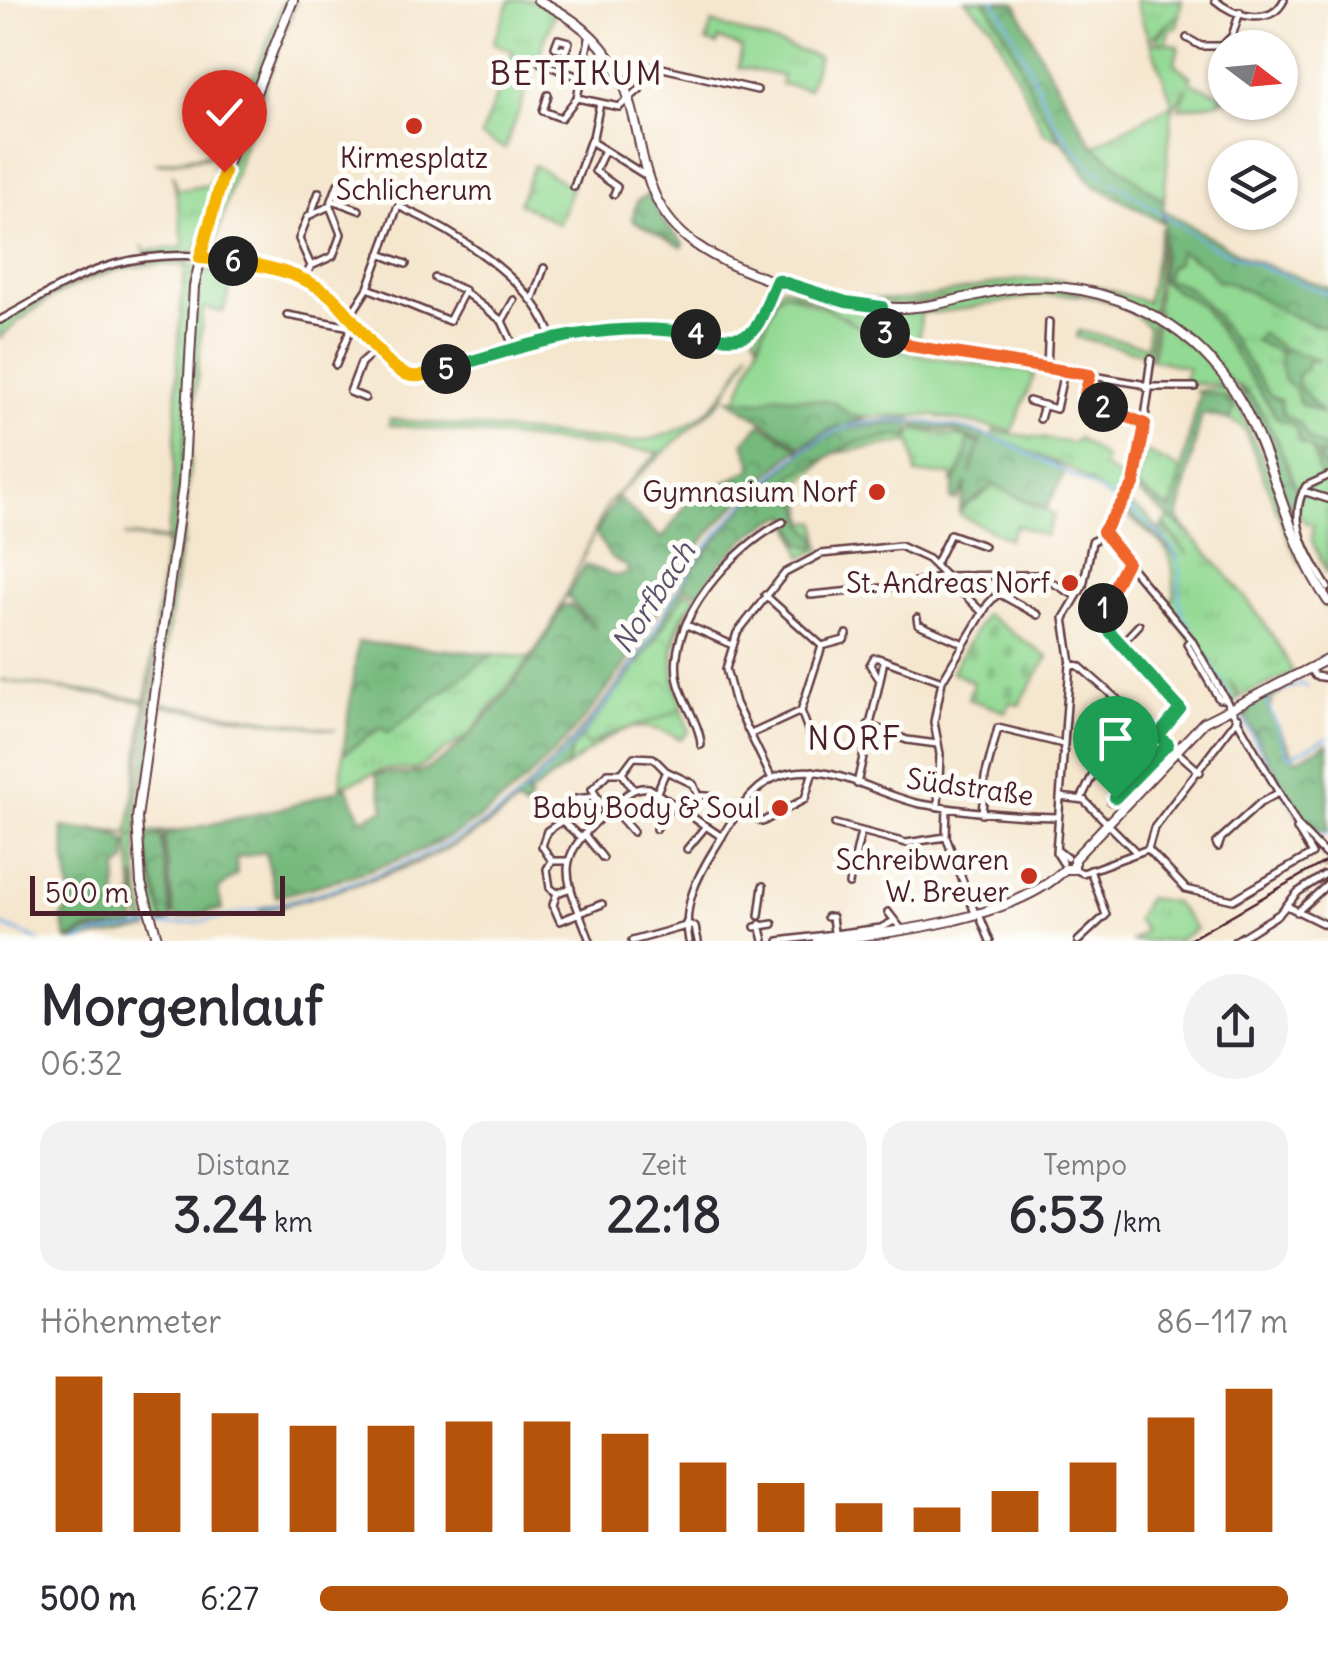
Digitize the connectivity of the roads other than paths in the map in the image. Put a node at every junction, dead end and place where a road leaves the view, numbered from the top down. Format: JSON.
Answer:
{"nodes":[{"id":1,"x":293,"y":0,"type":"edge"},
{"id":2,"x":538,"y":0,"type":"edge"},
{"id":3,"x":1215,"y":0,"type":"edge"},
{"id":4,"x":1284,"y":0,"type":"edge"},
{"id":5,"x":1240,"y":12,"type":"junction"},
{"id":6,"x":1232,"y":30,"type":"edge"},
{"id":7,"x":591,"y":33,"type":"junction"},
{"id":8,"x":1187,"y":38,"type":"dead end"},
{"id":9,"x":1208,"y":47,"type":"edge"},
{"id":10,"x":566,"y":50,"type":"dead end"},
{"id":11,"x":541,"y":63,"type":"dead end"},
{"id":12,"x":559,"y":70,"type":"junction"},
{"id":13,"x":578,"y":77,"type":"junction"},
{"id":14,"x":757,"y":90,"type":"dead end"},
{"id":15,"x":548,"y":95,"type":"dead end"},
{"id":16,"x":631,"y":96,"type":"junction"},
{"id":17,"x":576,"y":98,"type":"junction"},
{"id":18,"x":600,"y":104,"type":"junction"},
{"id":19,"x":591,"y":140,"type":"junction"},
{"id":20,"x":605,"y":150,"type":"junction"},
{"id":21,"x":649,"y":178,"type":"junction"},
{"id":22,"x":338,"y":184,"type":"dead end"},
{"id":23,"x":574,"y":187,"type":"dead end"},
{"id":24,"x":319,"y":192,"type":"dead end"},
{"id":25,"x":614,"y":194,"type":"dead end"},
{"id":26,"x":331,"y":203,"type":"junction"},
{"id":27,"x":359,"y":210,"type":"dead end"},
{"id":28,"x":311,"y":214,"type":"junction"},
{"id":29,"x":380,"y":254,"type":"junction"},
{"id":30,"x":200,"y":258,"type":"junction"},
{"id":31,"x":406,"y":264,"type":"dead end"},
{"id":32,"x":311,"y":266,"type":"junction"},
{"id":33,"x":544,"y":268,"type":"dead end"},
{"id":34,"x":754,"y":271,"type":"junction"},
{"id":35,"x":435,"y":278,"type":"dead end"},
{"id":36,"x":304,"y":279,"type":"junction"},
{"id":37,"x":777,"y":280,"type":"junction"},
{"id":38,"x":368,"y":288,"type":"junction"},
{"id":39,"x":465,"y":292,"type":"junction"},
{"id":40,"x":770,"y":298,"type":"junction"},
{"id":41,"x":514,"y":300,"type":"dead end"},
{"id":42,"x":532,"y":301,"type":"junction"},
{"id":43,"x":882,"y":307,"type":"junction"},
{"id":44,"x":287,"y":316,"type":"dead end"},
{"id":45,"x":353,"y":316,"type":"junction"},
{"id":46,"x":0,"y":320,"type":"edge"},
{"id":47,"x":502,"y":321,"type":"junction"},
{"id":48,"x":1049,"y":322,"type":"dead end"},
{"id":49,"x":351,"y":327,"type":"junction"},
{"id":50,"x":552,"y":339,"type":"junction"},
{"id":51,"x":378,"y":348,"type":"junction"},
{"id":52,"x":515,"y":349,"type":"junction"},
{"id":53,"x":1151,"y":359,"type":"dead end"},
{"id":54,"x":336,"y":365,"type":"dead end"},
{"id":55,"x":1047,"y":368,"type":"junction"},
{"id":56,"x":1064,"y":371,"type":"junction"},
{"id":57,"x":1090,"y":375,"type":"junction"},
{"id":58,"x":1194,"y":386,"type":"dead end"},
{"id":59,"x":1148,"y":388,"type":"junction"},
{"id":60,"x":366,"y":398,"type":"dead end"},
{"id":61,"x":1029,"y":401,"type":"dead end"},
{"id":62,"x":1050,"y":406,"type":"junction"},
{"id":63,"x":1040,"y":419,"type":"dead end"},
{"id":64,"x":1145,"y":424,"type":"junction"},
{"id":65,"x":1328,"y":476,"type":"edge"},
{"id":66,"x":1302,"y":491,"type":"junction"},
{"id":67,"x":1328,"y":499,"type":"edge"},
{"id":68,"x":783,"y":522,"type":"dead end"},
{"id":69,"x":1103,"y":534,"type":"junction"},
{"id":70,"x":984,"y":546,"type":"dead end"},
{"id":71,"x":1127,"y":562,"type":"junction"},
{"id":72,"x":935,"y":565,"type":"junction"},
{"id":73,"x":945,"y":576,"type":"junction"},
{"id":74,"x":1016,"y":576,"type":"junction"},
{"id":75,"x":1328,"y":588,"type":"edge"},
{"id":76,"x":1000,"y":594,"type":"junction"},
{"id":77,"x":765,"y":595,"type":"junction"},
{"id":78,"x":811,"y":595,"type":"dead end"},
{"id":79,"x":1074,"y":595,"type":"junction"},
{"id":80,"x":1328,"y":600,"type":"edge"},
{"id":81,"x":982,"y":613,"type":"junction"},
{"id":82,"x":1038,"y":615,"type":"dead end"},
{"id":83,"x":917,"y":618,"type":"dead end"},
{"id":84,"x":1139,"y":624,"type":"dead end"},
{"id":85,"x":687,"y":625,"type":"junction"},
{"id":86,"x":847,"y":634,"type":"dead end"},
{"id":87,"x":1122,"y":643,"type":"junction"},
{"id":88,"x":731,"y":644,"type":"junction"},
{"id":89,"x":964,"y":644,"type":"junction"},
{"id":90,"x":822,"y":646,"type":"junction"},
{"id":91,"x":1328,"y":658,"type":"edge"},
{"id":92,"x":884,"y":660,"type":"junction"},
{"id":93,"x":1072,"y":664,"type":"junction"},
{"id":94,"x":1310,"y":670,"type":"junction"},
{"id":95,"x":1328,"y":678,"type":"edge"},
{"id":96,"x":880,"y":680,"type":"junction"},
{"id":97,"x":942,"y":682,"type":"junction"},
{"id":98,"x":1233,"y":703,"type":"junction"},
{"id":99,"x":801,"y":710,"type":"junction"},
{"id":100,"x":1238,"y":718,"type":"junction"},
{"id":101,"x":867,"y":725,"type":"junction"},
{"id":102,"x":751,"y":734,"type":"junction"},
{"id":103,"x":1158,"y":736,"type":"junction"},
{"id":104,"x":813,"y":743,"type":"dead end"},
{"id":105,"x":937,"y":744,"type":"junction"},
{"id":106,"x":1062,"y":744,"type":"junction"},
{"id":107,"x":701,"y":746,"type":"dead end"},
{"id":108,"x":1171,"y":747,"type":"junction"},
{"id":109,"x":1117,"y":748,"type":"dead end"},
{"id":110,"x":813,"y":771,"type":"junction"},
{"id":111,"x":666,"y":772,"type":"junction"},
{"id":112,"x":1200,"y":772,"type":"junction"},
{"id":113,"x":622,"y":773,"type":"junction"},
{"id":114,"x":772,"y":779,"type":"junction"},
{"id":115,"x":857,"y":784,"type":"junction"},
{"id":116,"x":634,"y":790,"type":"junction"},
{"id":117,"x":656,"y":792,"type":"junction"},
{"id":118,"x":1280,"y":792,"type":"junction"},
{"id":119,"x":698,"y":796,"type":"junction"},
{"id":120,"x":1060,"y":796,"type":"junction"},
{"id":121,"x":593,"y":797,"type":"junction"},
{"id":122,"x":1081,"y":799,"type":"junction"},
{"id":123,"x":1111,"y":802,"type":"dead end"},
{"id":124,"x":673,"y":803,"type":"junction"},
{"id":125,"x":743,"y":806,"type":"junction"},
{"id":126,"x":938,"y":807,"type":"junction"},
{"id":127,"x":947,"y":808,"type":"junction"},
{"id":128,"x":609,"y":810,"type":"junction"},
{"id":129,"x":687,"y":813,"type":"junction"},
{"id":130,"x":982,"y":814,"type":"junction"},
{"id":131,"x":1058,"y":817,"type":"junction"},
{"id":132,"x":733,"y":820,"type":"junction"},
{"id":133,"x":562,"y":821,"type":"junction"},
{"id":134,"x":835,"y":824,"type":"dead end"},
{"id":135,"x":1108,"y":824,"type":"junction"},
{"id":136,"x":706,"y":826,"type":"junction"},
{"id":137,"x":1298,"y":826,"type":"junction"},
{"id":138,"x":656,"y":829,"type":"dead end"},
{"id":139,"x":633,"y":832,"type":"dead end"},
{"id":140,"x":861,"y":832,"type":"junction"},
{"id":141,"x":582,"y":835,"type":"junction"},
{"id":142,"x":722,"y":837,"type":"junction"},
{"id":143,"x":946,"y":837,"type":"junction"},
{"id":144,"x":1221,"y":840,"type":"dead end"},
{"id":145,"x":688,"y":849,"type":"dead end"},
{"id":146,"x":1148,"y":849,"type":"junction"},
{"id":147,"x":1137,"y":853,"type":"junction"},
{"id":148,"x":1325,"y":854,"type":"dead end"},
{"id":149,"x":988,"y":855,"type":"dead end"},
{"id":150,"x":604,"y":858,"type":"dead end"},
{"id":151,"x":567,"y":861,"type":"junction"},
{"id":152,"x":552,"y":862,"type":"junction"},
{"id":153,"x":955,"y":862,"type":"junction"},
{"id":154,"x":1069,"y":864,"type":"junction"},
{"id":155,"x":1090,"y":870,"type":"junction"},
{"id":156,"x":1324,"y":875,"type":"dead end"},
{"id":157,"x":849,"y":884,"type":"dead end"},
{"id":158,"x":1328,"y":884,"type":"edge"},
{"id":159,"x":762,"y":886,"type":"dead end"},
{"id":160,"x":571,"y":888,"type":"junction"},
{"id":161,"x":557,"y":893,"type":"junction"},
{"id":162,"x":602,"y":904,"type":"dead end"},
{"id":163,"x":1286,"y":906,"type":"junction"},
{"id":164,"x":888,"y":912,"type":"dead end"},
{"id":165,"x":977,"y":913,"type":"junction"},
{"id":166,"x":1296,"y":913,"type":"junction"},
{"id":167,"x":580,"y":914,"type":"junction"},
{"id":168,"x":831,"y":917,"type":"dead end"},
{"id":169,"x":894,"y":921,"type":"junction"},
{"id":170,"x":690,"y":923,"type":"junction"},
{"id":171,"x":759,"y":924,"type":"junction"},
{"id":172,"x":773,"y":924,"type":"dead end"},
{"id":173,"x":1328,"y":926,"type":"edge"},
{"id":174,"x":834,"y":932,"type":"junction"},
{"id":175,"x":902,"y":932,"type":"junction"},
{"id":176,"x":158,"y":941,"type":"edge"},
{"id":177,"x":590,"y":941,"type":"edge"},
{"id":178,"x":632,"y":941,"type":"edge"},
{"id":179,"x":689,"y":941,"type":"edge"},
{"id":180,"x":698,"y":941,"type":"edge"},
{"id":181,"x":764,"y":941,"type":"edge"},
{"id":182,"x":779,"y":941,"type":"edge"},
{"id":183,"x":817,"y":941,"type":"edge"},
{"id":184,"x":990,"y":941,"type":"edge"},
{"id":185,"x":1078,"y":941,"type":"edge"},
{"id":186,"x":1236,"y":941,"type":"edge"}],
"edges":[{"from":1,"to":30,"type":"main road"},
{"from":2,"to":7,"type":"main road"},
{"from":3,"to":5,"type":"street"},
{"from":4,"to":5,"type":"street"},
{"from":5,"to":6,"type":"street"},
{"from":7,"to":13,"type":"street"},
{"from":7,"to":16,"type":"main road"},
{"from":8,"to":9,"type":"street"},
{"from":10,"to":12,"type":"street"},
{"from":11,"to":12,"type":"street"},
{"from":12,"to":13,"type":"street"},
{"from":13,"to":17,"type":"street"},
{"from":14,"to":16,"type":"street"},
{"from":15,"to":17,"type":"street"},
{"from":16,"to":18,"type":"street"},
{"from":16,"to":21,"type":"main road"},
{"from":17,"to":18,"type":"street"},
{"from":18,"to":19,"type":"street"},
{"from":19,"to":20,"type":"street"},
{"from":19,"to":23,"type":"street"},
{"from":20,"to":21,"type":"street"},
{"from":20,"to":25,"type":"street"},
{"from":21,"to":34,"type":"main road"},
{"from":22,"to":26,"type":"street"},
{"from":24,"to":28,"type":"street"},
{"from":26,"to":27,"type":"street"},
{"from":26,"to":28,"type":"street"},
{"from":26,"to":32,"type":"street"},
{"from":28,"to":32,"type":"street"},
{"from":29,"to":31,"type":"street"},
{"from":29,"to":38,"type":"street"},
{"from":29,"to":42,"type":"street"},
{"from":30,"to":36,"type":"street"},
{"from":30,"to":46,"type":"street"},
{"from":30,"to":176,"type":"main road"},
{"from":32,"to":36,"type":"street"},
{"from":33,"to":42,"type":"street"},
{"from":34,"to":37,"type":"main road"},
{"from":34,"to":40,"type":"street"},
{"from":35,"to":39,"type":"street"},
{"from":36,"to":45,"type":"street"},
{"from":37,"to":40,"type":"street"},
{"from":37,"to":43,"type":"main road"},
{"from":38,"to":39,"type":"street"},
{"from":38,"to":45,"type":"street"},
{"from":39,"to":47,"type":"street"},
{"from":40,"to":50,"type":"street"},
{"from":41,"to":47,"type":"street"},
{"from":42,"to":50,"type":"street"},
{"from":43,"to":55,"type":"street"},
{"from":43,"to":80,"type":"main road"},
{"from":44,"to":49,"type":"street"},
{"from":45,"to":49,"type":"street"},
{"from":45,"to":51,"type":"street"},
{"from":47,"to":52,"type":"street"},
{"from":48,"to":55,"type":"street"},
{"from":49,"to":54,"type":"street"},
{"from":50,"to":52,"type":"street"},
{"from":51,"to":52,"type":"street"},
{"from":51,"to":60,"type":"street"},
{"from":53,"to":59,"type":"street"},
{"from":55,"to":56,"type":"street"},
{"from":56,"to":57,"type":"street"},
{"from":56,"to":62,"type":"street"},
{"from":57,"to":59,"type":"street"},
{"from":57,"to":64,"type":"street"},
{"from":58,"to":59,"type":"street"},
{"from":59,"to":64,"type":"street"},
{"from":61,"to":62,"type":"street"},
{"from":62,"to":63,"type":"street"},
{"from":64,"to":69,"type":"street"},
{"from":65,"to":66,"type":"street"},
{"from":66,"to":67,"type":"street"},
{"from":66,"to":75,"type":"street"},
{"from":68,"to":85,"type":"street"},
{"from":69,"to":71,"type":"street"},
{"from":69,"to":79,"type":"street"},
{"from":70,"to":72,"type":"street"},
{"from":71,"to":87,"type":"street"},
{"from":71,"to":98,"type":"street"},
{"from":72,"to":73,"type":"street"},
{"from":72,"to":77,"type":"street"},
{"from":73,"to":74,"type":"street"},
{"from":73,"to":78,"type":"street"},
{"from":73,"to":81,"type":"street"},
{"from":74,"to":76,"type":"street"},
{"from":74,"to":79,"type":"street"},
{"from":76,"to":81,"type":"street"},
{"from":76,"to":82,"type":"street"},
{"from":77,"to":88,"type":"street"},
{"from":77,"to":90,"type":"street"},
{"from":79,"to":93,"type":"street"},
{"from":81,"to":89,"type":"street"},
{"from":83,"to":89,"type":"street"},
{"from":84,"to":87,"type":"street"},
{"from":85,"to":88,"type":"street"},
{"from":85,"to":107,"type":"street"},
{"from":86,"to":90,"type":"street"},
{"from":87,"to":103,"type":"street"},
{"from":88,"to":102,"type":"street"},
{"from":89,"to":97,"type":"street"},
{"from":90,"to":99,"type":"street"},
{"from":91,"to":94,"type":"main road"},
{"from":92,"to":96,"type":"street"},
{"from":92,"to":96,"type":"street"},
{"from":92,"to":97,"type":"street"},
{"from":93,"to":103,"type":"street"},
{"from":93,"to":106,"type":"street"},
{"from":94,"to":95,"type":"street"},
{"from":94,"to":98,"type":"main road"},
{"from":96,"to":101,"type":"street"},
{"from":97,"to":105,"type":"street"},
{"from":98,"to":100,"type":"street"},
{"from":98,"to":108,"type":"main road"},
{"from":99,"to":102,"type":"street"},
{"from":99,"to":104,"type":"street"},
{"from":100,"to":112,"type":"street"},
{"from":100,"to":118,"type":"street"},
{"from":101,"to":105,"type":"street"},
{"from":101,"to":115,"type":"street"},
{"from":102,"to":114,"type":"street"},
{"from":103,"to":108,"type":"street"},
{"from":105,"to":126,"type":"street"},
{"from":106,"to":120,"type":"street"},
{"from":106,"to":130,"type":"street"},
{"from":108,"to":112,"type":"street"},
{"from":108,"to":123,"type":"street"},
{"from":108,"to":135,"type":"main road"},
{"from":109,"to":122,"type":"street"},
{"from":110,"to":114,"type":"street","name":"Südstraße"},
{"from":110,"to":115,"type":"street","name":"Südstraße"},
{"from":110,"to":125,"type":"street"},
{"from":111,"to":113,"type":"street"},
{"from":111,"to":117,"type":"street"},
{"from":111,"to":119,"type":"street"},
{"from":112,"to":146,"type":"street"},
{"from":113,"to":116,"type":"street"},
{"from":113,"to":121,"type":"street"},
{"from":114,"to":125,"type":"street"},
{"from":115,"to":126,"type":"street","name":"Südstraße"},
{"from":116,"to":117,"type":"street"},
{"from":116,"to":128,"type":"street"},
{"from":117,"to":124,"type":"street"},
{"from":118,"to":137,"type":"street"},
{"from":118,"to":144,"type":"street"},
{"from":119,"to":129,"type":"street"},
{"from":119,"to":132,"type":"street"},
{"from":120,"to":122,"type":"street"},
{"from":120,"to":131,"type":"street"},
{"from":121,"to":128,"type":"street"},
{"from":121,"to":133,"type":"street"},
{"from":122,"to":135,"type":"street"},
{"from":124,"to":129,"type":"street"},
{"from":124,"to":138,"type":"street"},
{"from":125,"to":132,"type":"street"},
{"from":126,"to":127,"type":"street","name":"Südstraße"},
{"from":127,"to":130,"type":"street","name":"Südstraße"},
{"from":127,"to":143,"type":"street"},
{"from":128,"to":139,"type":"street"},
{"from":128,"to":141,"type":"street"},
{"from":129,"to":136,"type":"street"},
{"from":130,"to":131,"type":"street","name":"Südstraße"},
{"from":131,"to":154,"type":"street"},
{"from":132,"to":142,"type":"street"},
{"from":133,"to":141,"type":"street"},
{"from":133,"to":152,"type":"street"},
{"from":134,"to":140,"type":"street"},
{"from":135,"to":147,"type":"street"},
{"from":135,"to":154,"type":"main road"},
{"from":136,"to":142,"type":"street"},
{"from":136,"to":145,"type":"street"},
{"from":137,"to":146,"type":"street"},
{"from":137,"to":148,"type":"street"},
{"from":140,"to":143,"type":"street"},
{"from":140,"to":157,"type":"street"},
{"from":141,"to":150,"type":"street"},
{"from":141,"to":151,"type":"street"},
{"from":142,"to":170,"type":"street"},
{"from":143,"to":153,"type":"street"},
{"from":146,"to":147,"type":"street"},
{"from":147,"to":155,"type":"street"},
{"from":149,"to":153,"type":"street"},
{"from":151,"to":152,"type":"street"},
{"from":151,"to":160,"type":"street"},
{"from":152,"to":161,"type":"street"},
{"from":153,"to":165,"type":"street"},
{"from":154,"to":155,"type":"street"},
{"from":154,"to":165,"type":"main road"},
{"from":155,"to":185,"type":"street"},
{"from":156,"to":163,"type":"street"},
{"from":158,"to":166,"type":"street"},
{"from":159,"to":171,"type":"street"},
{"from":160,"to":161,"type":"street"},
{"from":160,"to":167,"type":"street"},
{"from":161,"to":167,"type":"street"},
{"from":162,"to":167,"type":"street"},
{"from":163,"to":166,"type":"street"},
{"from":163,"to":186,"type":"street"},
{"from":164,"to":169,"type":"street"},
{"from":165,"to":175,"type":"main road"},
{"from":165,"to":184,"type":"street"},
{"from":166,"to":173,"type":"street"},
{"from":167,"to":177,"type":"street"},
{"from":168,"to":174,"type":"street"},
{"from":169,"to":174,"type":"street"},
{"from":169,"to":175,"type":"street"},
{"from":170,"to":178,"type":"street"},
{"from":170,"to":179,"type":"street"},
{"from":170,"to":180,"type":"street"},
{"from":171,"to":172,"type":"street"},
{"from":171,"to":181,"type":"street"},
{"from":174,"to":182,"type":"street"},
{"from":175,"to":183,"type":"main road"}]}
